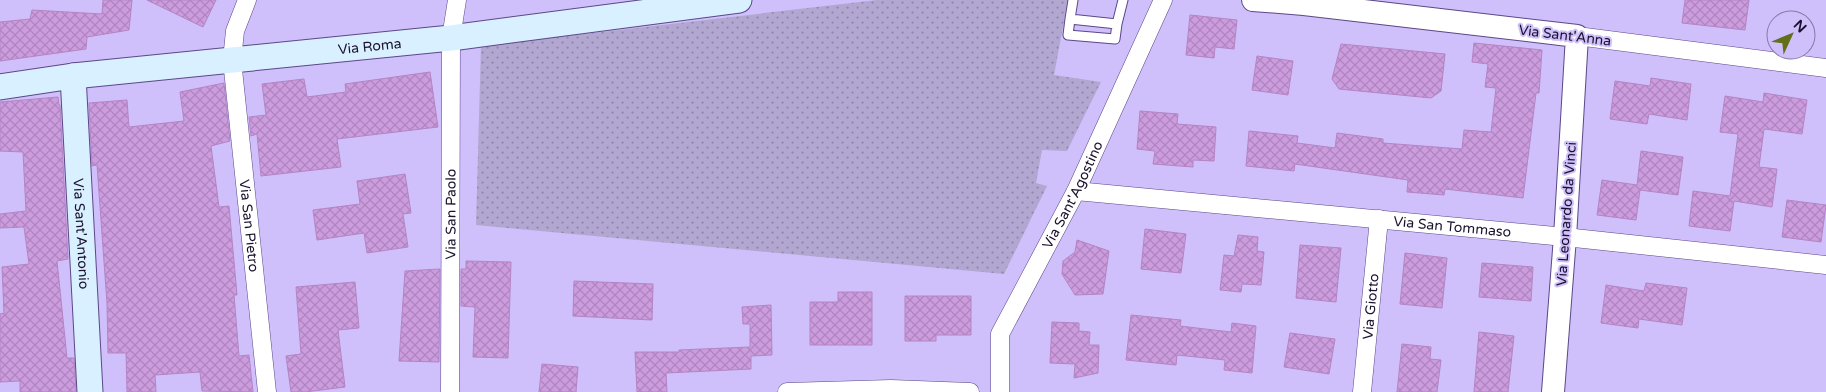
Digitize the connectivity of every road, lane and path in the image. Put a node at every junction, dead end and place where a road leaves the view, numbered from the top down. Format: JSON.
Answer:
{"nodes":[{"id":1,"x":247,"y":0,"type":"edge"},
{"id":2,"x":457,"y":0,"type":"edge"},
{"id":3,"x":739,"y":0,"type":"edge"},
{"id":4,"x":1073,"y":0,"type":"edge"},
{"id":5,"x":1123,"y":0,"type":"edge"},
{"id":6,"x":1163,"y":0,"type":"edge"},
{"id":7,"x":1253,"y":0,"type":"edge"},
{"id":8,"x":703,"y":2,"type":"edge"},
{"id":9,"x":1303,"y":2,"type":"edge"},
{"id":10,"x":1070,"y":19,"type":"junction"},
{"id":11,"x":1117,"y":24,"type":"junction"},
{"id":12,"x":1578,"y":36,"type":"junction"},
{"id":13,"x":451,"y":38,"type":"junction"},
{"id":14,"x":232,"y":60,"type":"junction"},
{"id":15,"x":1826,"y":68,"type":"edge"},
{"id":16,"x":73,"y":76,"type":"junction"},
{"id":17,"x":0,"y":87,"type":"edge"},
{"id":18,"x":1076,"y":191,"type":"junction"},
{"id":19,"x":1378,"y":219,"type":"junction"},
{"id":20,"x":1565,"y":237,"type":"junction"},
{"id":21,"x":1826,"y":265,"type":"edge"},
{"id":22,"x":90,"y":392,"type":"edge"},
{"id":23,"x":267,"y":392,"type":"edge"},
{"id":24,"x":450,"y":392,"type":"edge"},
{"id":25,"x":787,"y":392,"type":"edge"},
{"id":26,"x":970,"y":392,"type":"edge"},
{"id":27,"x":1000,"y":392,"type":"edge"},
{"id":28,"x":1362,"y":392,"type":"edge"},
{"id":29,"x":1553,"y":392,"type":"edge"}],
"edges":[{"from":1,"to":14,"type":"street","name":"Via San Pietro"},
{"from":2,"to":13,"type":"street","name":"Via San Paolo"},
{"from":3,"to":8,"type":"main road","name":"Via Roma"},
{"from":4,"to":10,"type":"lane"},
{"from":5,"to":11,"type":"lane"},
{"from":6,"to":18,"type":"street","name":"Via Sant'Agostino"},
{"from":7,"to":9,"type":"street","name":"Via Sant'Anna"},
{"from":8,"to":13,"type":"main road","name":"Via Roma"},
{"from":9,"to":12,"type":"street","name":"Via Sant'Anna"},
{"from":10,"to":11,"type":"lane"},
{"from":10,"to":11,"type":"lane"},
{"from":12,"to":15,"type":"street","name":"Via Sant'Anna"},
{"from":12,"to":20,"type":"street","name":"Via Leonardo da Vinci"},
{"from":13,"to":14,"type":"main road","name":"Via Roma"},
{"from":13,"to":24,"type":"street","name":"Via San Paolo"},
{"from":14,"to":16,"type":"main road","name":"Via Roma"},
{"from":14,"to":23,"type":"street","name":"Via San Pietro"},
{"from":16,"to":17,"type":"main road","name":"Via Roma"},
{"from":16,"to":22,"type":"main road","name":"Via Sant'Antonio"},
{"from":18,"to":19,"type":"street","name":"Via San Tommaso"},
{"from":18,"to":27,"type":"street","name":"Via Sant'Agostino"},
{"from":19,"to":20,"type":"street","name":"Via San Tommaso"},
{"from":19,"to":28,"type":"street","name":"Via Giotto"},
{"from":20,"to":21,"type":"street","name":"Via San Tommaso"},
{"from":20,"to":29,"type":"street","name":"Via Leonardo da Vinci"},
{"from":25,"to":26,"type":"street"}]}
